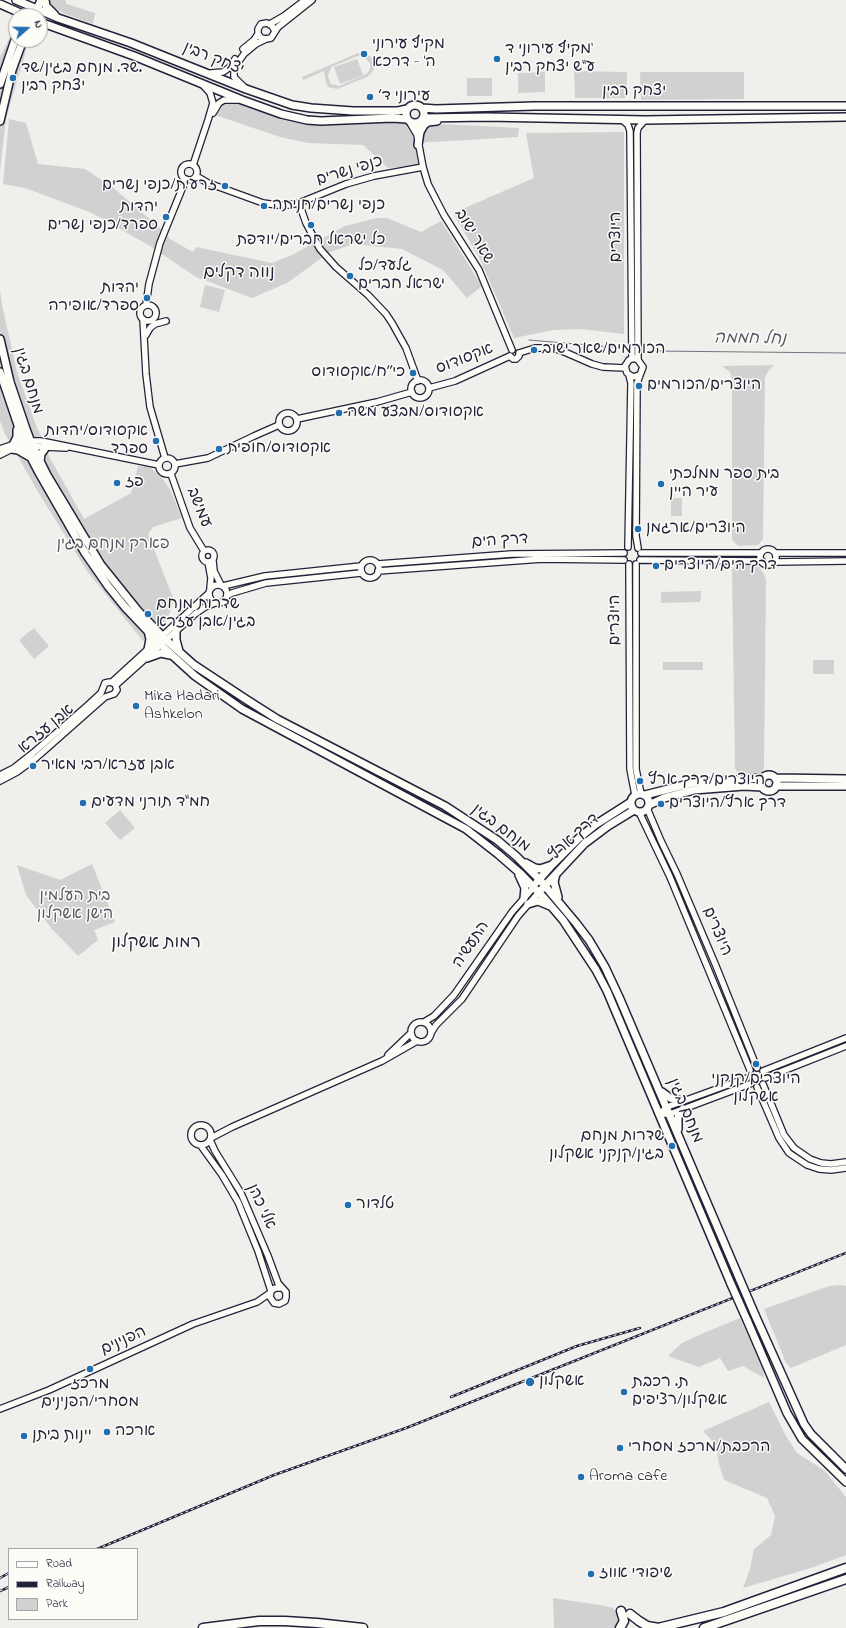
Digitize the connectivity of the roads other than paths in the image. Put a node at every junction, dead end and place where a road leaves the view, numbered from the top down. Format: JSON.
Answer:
{"nodes":[{"id":1,"x":16,"y":0,"type":"edge"},
{"id":2,"x":41,"y":0,"type":"edge"},
{"id":3,"x":45,"y":0,"type":"edge"},
{"id":4,"x":305,"y":0,"type":"edge"},
{"id":5,"x":312,"y":0,"type":"edge"},
{"id":6,"x":33,"y":8,"type":"edge"},
{"id":7,"x":48,"y":14,"type":"edge"},
{"id":8,"x":58,"y":18,"type":"junction"},
{"id":9,"x":270,"y":24,"type":"junction"},
{"id":10,"x":48,"y":25,"type":"edge"},
{"id":11,"x":48,"y":28,"type":"edge"},
{"id":12,"x":55,"y":28,"type":"junction"},
{"id":13,"x":275,"y":31,"type":"junction"},
{"id":14,"x":258,"y":34,"type":"junction"},
{"id":15,"x":266,"y":39,"type":"junction"},
{"id":16,"x":12,"y":48,"type":"edge"},
{"id":17,"x":20,"y":48,"type":"edge"},
{"id":18,"x":208,"y":74,"type":"junction"},
{"id":19,"x":199,"y":82,"type":"junction"},
{"id":20,"x":0,"y":84,"type":"edge"},
{"id":21,"x":246,"y":88,"type":"junction"},
{"id":22,"x":242,"y":100,"type":"junction"},
{"id":23,"x":846,"y":106,"type":"edge"},
{"id":24,"x":422,"y":108,"type":"junction"},
{"id":25,"x":407,"y":109,"type":"junction"},
{"id":26,"x":464,"y":117,"type":"junction"},
{"id":27,"x":846,"y":117,"type":"edge"},
{"id":28,"x":421,"y":119,"type":"junction"},
{"id":29,"x":621,"y":119,"type":"junction"},
{"id":30,"x":208,"y":120,"type":"junction"},
{"id":31,"x":408,"y":120,"type":"junction"},
{"id":32,"x":646,"y":120,"type":"junction"},
{"id":33,"x":0,"y":121,"type":"edge"},
{"id":34,"x":417,"y":135,"type":"junction"},
{"id":35,"x":418,"y":145,"type":"junction"},
{"id":36,"x":193,"y":165,"type":"junction"},
{"id":37,"x":423,"y":167,"type":"junction"},
{"id":38,"x":196,"y":176,"type":"junction"},
{"id":39,"x":186,"y":179,"type":"junction"},
{"id":40,"x":299,"y":203,"type":"junction"},
{"id":41,"x":149,"y":305,"type":"junction"},
{"id":42,"x":143,"y":319,"type":"junction"},
{"id":43,"x":150,"y":321,"type":"junction"},
{"id":44,"x":166,"y":322,"type":"dead end"},
{"id":45,"x":146,"y":335,"type":"junction"},
{"id":46,"x":0,"y":339,"type":"edge"},
{"id":47,"x":144,"y":350,"type":"junction"},
{"id":48,"x":512,"y":350,"type":"junction"},
{"id":49,"x":519,"y":353,"type":"junction"},
{"id":50,"x":510,"y":356,"type":"junction"},
{"id":51,"x":632,"y":359,"type":"junction"},
{"id":52,"x":638,"y":360,"type":"junction"},
{"id":53,"x":625,"y":368,"type":"junction"},
{"id":54,"x":0,"y":372,"type":"edge"},
{"id":55,"x":640,"y":375,"type":"junction"},
{"id":56,"x":629,"y":376,"type":"junction"},
{"id":57,"x":418,"y":381,"type":"junction"},
{"id":58,"x":429,"y":388,"type":"junction"},
{"id":59,"x":412,"y":392,"type":"junction"},
{"id":60,"x":296,"y":419,"type":"junction"},
{"id":61,"x":17,"y":425,"type":"junction"},
{"id":62,"x":279,"y":425,"type":"junction"},
{"id":63,"x":28,"y":443,"type":"junction"},
{"id":64,"x":13,"y":446,"type":"junction"},
{"id":65,"x":46,"y":446,"type":"junction"},
{"id":66,"x":0,"y":449,"type":"edge"},
{"id":67,"x":80,"y":449,"type":"junction"},
{"id":68,"x":0,"y":455,"type":"edge"},
{"id":69,"x":31,"y":458,"type":"junction"},
{"id":70,"x":165,"y":458,"type":"junction"},
{"id":71,"x":40,"y":462,"type":"junction"},
{"id":72,"x":175,"y":464,"type":"junction"},
{"id":73,"x":159,"y":465,"type":"junction"},
{"id":74,"x":170,"y":474,"type":"junction"},
{"id":75,"x":628,"y":547,"type":"junction"},
{"id":76,"x":204,"y":551,"type":"junction"},
{"id":77,"x":640,"y":551,"type":"junction"},
{"id":78,"x":624,"y":553,"type":"junction"},
{"id":79,"x":761,"y":553,"type":"junction"},
{"id":80,"x":776,"y":553,"type":"junction"},
{"id":81,"x":846,"y":553,"type":"edge"},
{"id":82,"x":210,"y":561,"type":"junction"},
{"id":83,"x":762,"y":561,"type":"junction"},
{"id":84,"x":846,"y":561,"type":"edge"},
{"id":85,"x":626,"y":562,"type":"junction"},
{"id":86,"x":638,"y":562,"type":"junction"},
{"id":87,"x":775,"y":562,"type":"junction"},
{"id":88,"x":378,"y":564,"type":"junction"},
{"id":89,"x":361,"y":566,"type":"junction"},
{"id":90,"x":378,"y":571,"type":"junction"},
{"id":91,"x":361,"y":572,"type":"junction"},
{"id":92,"x":222,"y":586,"type":"junction"},
{"id":93,"x":209,"y":591,"type":"junction"},
{"id":94,"x":227,"y":596,"type":"junction"},
{"id":95,"x":215,"y":603,"type":"junction"},
{"id":96,"x":176,"y":630,"type":"junction"},
{"id":97,"x":148,"y":631,"type":"junction"},
{"id":98,"x":162,"y":640,"type":"junction"},
{"id":99,"x":148,"y":654,"type":"junction"},
{"id":100,"x":182,"y":654,"type":"junction"},
{"id":101,"x":174,"y":658,"type":"junction"},
{"id":102,"x":114,"y":684,"type":"junction"},
{"id":103,"x":103,"y":690,"type":"junction"},
{"id":104,"x":108,"y":695,"type":"junction"},
{"id":105,"x":0,"y":775,"type":"edge"},
{"id":106,"x":762,"y":778,"type":"junction"},
{"id":107,"x":776,"y":778,"type":"junction"},
{"id":108,"x":846,"y":779,"type":"edge"},
{"id":109,"x":0,"y":782,"type":"edge"},
{"id":110,"x":762,"y":786,"type":"junction"},
{"id":111,"x":776,"y":786,"type":"junction"},
{"id":112,"x":846,"y":786,"type":"edge"},
{"id":113,"x":640,"y":795,"type":"junction"},
{"id":114,"x":631,"y":802,"type":"junction"},
{"id":115,"x":648,"y":806,"type":"junction"},
{"id":116,"x":636,"y":811,"type":"junction"},
{"id":117,"x":516,"y":856,"type":"junction"},
{"id":118,"x":510,"y":864,"type":"junction"},
{"id":119,"x":552,"y":865,"type":"junction"},
{"id":120,"x":557,"y":872,"type":"junction"},
{"id":121,"x":540,"y":880,"type":"junction"},
{"id":122,"x":545,"y":886,"type":"junction"},
{"id":123,"x":536,"y":889,"type":"junction"},
{"id":124,"x":526,"y":901,"type":"junction"},
{"id":125,"x":562,"y":904,"type":"junction"},
{"id":126,"x":558,"y":913,"type":"junction"},
{"id":127,"x":424,"y":1022,"type":"junction"},
{"id":128,"x":411,"y":1033,"type":"junction"},
{"id":129,"x":431,"y":1033,"type":"junction"},
{"id":130,"x":846,"y":1038,"type":"edge"},
{"id":131,"x":417,"y":1041,"type":"junction"},
{"id":132,"x":846,"y":1046,"type":"edge"},
{"id":133,"x":382,"y":1061,"type":"junction"},
{"id":134,"x":757,"y":1068,"type":"junction"},
{"id":135,"x":750,"y":1070,"type":"junction"},
{"id":136,"x":763,"y":1071,"type":"junction"},
{"id":137,"x":747,"y":1078,"type":"junction"},
{"id":138,"x":765,"y":1078,"type":"junction"},
{"id":139,"x":750,"y":1084,"type":"junction"},
{"id":140,"x":760,"y":1085,"type":"junction"},
{"id":141,"x":659,"y":1088,"type":"junction"},
{"id":142,"x":682,"y":1105,"type":"junction"},
{"id":143,"x":668,"y":1110,"type":"junction"},
{"id":144,"x":659,"y":1114,"type":"junction"},
{"id":145,"x":232,"y":1127,"type":"junction"},
{"id":146,"x":208,"y":1129,"type":"junction"},
{"id":147,"x":680,"y":1137,"type":"junction"},
{"id":148,"x":211,"y":1139,"type":"junction"},
{"id":149,"x":201,"y":1146,"type":"junction"},
{"id":150,"x":846,"y":1162,"type":"edge"},
{"id":151,"x":846,"y":1168,"type":"edge"},
{"id":152,"x":281,"y":1288,"type":"junction"},
{"id":153,"x":271,"y":1292,"type":"junction"},
{"id":154,"x":273,"y":1302,"type":"junction"},
{"id":155,"x":252,"y":1304,"type":"junction"},
{"id":156,"x":0,"y":1405,"type":"edge"},
{"id":157,"x":8,"y":1405,"type":"junction"},
{"id":158,"x":0,"y":1409,"type":"edge"},
{"id":159,"x":846,"y":1469,"type":"edge"},
{"id":160,"x":846,"y":1482,"type":"edge"},
{"id":161,"x":846,"y":1568,"type":"edge"},
{"id":162,"x":846,"y":1579,"type":"edge"},
{"id":163,"x":621,"y":1611,"type":"dead end"},
{"id":164,"x":630,"y":1614,"type":"dead end"},
{"id":165,"x":204,"y":1628,"type":"edge"},
{"id":166,"x":363,"y":1628,"type":"edge"},
{"id":167,"x":620,"y":1628,"type":"edge"},
{"id":168,"x":658,"y":1628,"type":"edge"},
{"id":169,"x":704,"y":1628,"type":"edge"}],
"edges":[{"from":1,"to":6,"type":"main road","name":"יצחק רבין"},
{"from":2,"to":6,"type":"main road"},
{"from":3,"to":8,"type":"main road"},
{"from":4,"to":9,"type":"street"},
{"from":5,"to":13,"type":"street"},
{"from":7,"to":8,"type":"main road","name":"יצחק רבין"},
{"from":8,"to":18,"type":"main road","name":"יצחק רבין"},
{"from":9,"to":13,"type":"street"},
{"from":9,"to":14,"type":"street"},
{"from":10,"to":12,"type":"main road","name":"יצחק רבין"},
{"from":11,"to":12,"type":"main road"},
{"from":12,"to":19,"type":"main road","name":"יצחק רבין"},
{"from":13,"to":15,"type":"street"},
{"from":14,"to":15,"type":"street"},
{"from":14,"to":18,"type":"street"},
{"from":15,"to":21,"type":"street"},
{"from":16,"to":20,"type":"main road"},
{"from":17,"to":33,"type":"main road"},
{"from":18,"to":21,"type":"main road","name":"יצחק רבין"},
{"from":19,"to":22,"type":"main road","name":"יצחק רבין"},
{"from":19,"to":30,"type":"street"},
{"from":21,"to":25,"type":"main road","name":"יצחק רבין"},
{"from":22,"to":30,"type":"street"},
{"from":22,"to":31,"type":"main road","name":"יצחק רבין"},
{"from":23,"to":24,"type":"main road","name":"יצחק רבין"},
{"from":24,"to":25,"type":"main road"},
{"from":24,"to":28,"type":"main road"},
{"from":25,"to":31,"type":"main road"},
{"from":26,"to":28,"type":"main road","name":"יצחק רבין"},
{"from":26,"to":29,"type":"main road","name":"יצחק רבין"},
{"from":26,"to":35,"type":"main road"},
{"from":27,"to":32,"type":"main road","name":"יצחק רבין"},
{"from":28,"to":31,"type":"main road"},
{"from":28,"to":34,"type":"street","name":"שאר ישוב"},
{"from":29,"to":32,"type":"main road","name":"יצחק רבין"},
{"from":29,"to":51,"type":"street","name":"היוצרים"},
{"from":30,"to":36,"type":"street"},
{"from":31,"to":34,"type":"street","name":"שאר ישוב"},
{"from":32,"to":52,"type":"street","name":"היוצרים"},
{"from":34,"to":35,"type":"street","name":"שאר ישוב"},
{"from":35,"to":37,"type":"street","name":"שאר ישוב"},
{"from":36,"to":38,"type":"street"},
{"from":36,"to":39,"type":"street"},
{"from":37,"to":40,"type":"street","name":"כנפי נשרים"},
{"from":37,"to":48,"type":"street","name":"שאר ישוב"},
{"from":38,"to":39,"type":"street"},
{"from":38,"to":40,"type":"street","name":"כנפי נשרים"},
{"from":39,"to":41,"type":"street"},
{"from":40,"to":57,"type":"street"},
{"from":41,"to":42,"type":"street"},
{"from":41,"to":43,"type":"street"},
{"from":42,"to":43,"type":"street"},
{"from":42,"to":47,"type":"street"},
{"from":43,"to":45,"type":"street"},
{"from":44,"to":45,"type":"street"},
{"from":45,"to":47,"type":"street"},
{"from":46,"to":63,"type":"main road","name":"מנחם בגין"},
{"from":47,"to":70,"type":"street"},
{"from":48,"to":49,"type":"street"},
{"from":48,"to":50,"type":"street"},
{"from":49,"to":50,"type":"street"},
{"from":49,"to":53,"type":"street"},
{"from":50,"to":58,"type":"street","name":"אקסודוס"},
{"from":51,"to":52,"type":"street"},
{"from":51,"to":53,"type":"street"},
{"from":52,"to":55,"type":"street"},
{"from":53,"to":56,"type":"street"},
{"from":54,"to":61,"type":"main road","name":"מנחם בגין"},
{"from":55,"to":56,"type":"street"},
{"from":55,"to":77,"type":"street"},
{"from":56,"to":75,"type":"street"},
{"from":57,"to":58,"type":"street"},
{"from":57,"to":59,"type":"street"},
{"from":58,"to":59,"type":"street"},
{"from":59,"to":60,"type":"street"},
{"from":60,"to":62,"type":"street"},
{"from":60,"to":62,"type":"street"},
{"from":61,"to":63,"type":"main road","name":"מנחם בגין"},
{"from":61,"to":64,"type":"main road"},
{"from":62,"to":72,"type":"street"},
{"from":63,"to":64,"type":"street"},
{"from":63,"to":65,"type":"street"},
{"from":63,"to":67,"type":"street"},
{"from":63,"to":69,"type":"main road","name":"מנחם בגין"},
{"from":63,"to":71,"type":"main road","name":"מנחם בגין"},
{"from":64,"to":66,"type":"street"},
{"from":64,"to":68,"type":"street"},
{"from":64,"to":69,"type":"main road"},
{"from":65,"to":67,"type":"street"},
{"from":65,"to":71,"type":"main road"},
{"from":67,"to":73,"type":"street"},
{"from":69,"to":97,"type":"main road","name":"מנחם בגין"},
{"from":70,"to":72,"type":"street"},
{"from":70,"to":73,"type":"street"},
{"from":71,"to":98,"type":"main road","name":"מנחם בגין"},
{"from":72,"to":74,"type":"street"},
{"from":73,"to":74,"type":"street"},
{"from":74,"to":76,"type":"street","name":"עמישב"},
{"from":75,"to":77,"type":"street"},
{"from":75,"to":78,"type":"street"},
{"from":76,"to":82,"type":"street"},
{"from":76,"to":82,"type":"street"},
{"from":77,"to":79,"type":"street"},
{"from":77,"to":86,"type":"street"},
{"from":78,"to":85,"type":"street"},
{"from":78,"to":88,"type":"street","name":"דרך הים"},
{"from":79,"to":80,"type":"street"},
{"from":79,"to":83,"type":"street"},
{"from":80,"to":81,"type":"street"},
{"from":80,"to":87,"type":"street"},
{"from":82,"to":92,"type":"street"},
{"from":82,"to":93,"type":"street"},
{"from":83,"to":86,"type":"street"},
{"from":83,"to":87,"type":"street"},
{"from":84,"to":87,"type":"street"},
{"from":85,"to":86,"type":"street"},
{"from":85,"to":90,"type":"street","name":"דרך הים"},
{"from":85,"to":113,"type":"street","name":"היוצרים"},
{"from":86,"to":113,"type":"street","name":"היוצרים"},
{"from":88,"to":89,"type":"street"},
{"from":88,"to":90,"type":"street"},
{"from":89,"to":91,"type":"street"},
{"from":89,"to":92,"type":"street"},
{"from":90,"to":91,"type":"street"},
{"from":91,"to":94,"type":"street"},
{"from":92,"to":93,"type":"street"},
{"from":92,"to":94,"type":"street"},
{"from":93,"to":95,"type":"street"},
{"from":93,"to":98,"type":"street"},
{"from":94,"to":95,"type":"street"},
{"from":95,"to":96,"type":"street"},
{"from":96,"to":98,"type":"street"},
{"from":96,"to":100,"type":"main road"},
{"from":97,"to":98,"type":"main road","name":"מנחם בגין"},
{"from":97,"to":99,"type":"main road"},
{"from":98,"to":99,"type":"street"},
{"from":98,"to":100,"type":"main road","name":"מנחם בגין"},
{"from":98,"to":101,"type":"main road","name":"מנחם בגין"},
{"from":99,"to":101,"type":"main road"},
{"from":99,"to":102,"type":"street"},
{"from":100,"to":117,"type":"main road","name":"מנחם בגין"},
{"from":101,"to":118,"type":"main road","name":"מנחם בגין"},
{"from":102,"to":103,"type":"street"},
{"from":102,"to":104,"type":"street"},
{"from":103,"to":104,"type":"street"},
{"from":103,"to":105,"type":"street","name":"אבן עזרא"},
{"from":104,"to":109,"type":"street","name":"אבן עזרא"},
{"from":106,"to":107,"type":"main road"},
{"from":106,"to":110,"type":"main road"},
{"from":106,"to":113,"type":"main road"},
{"from":107,"to":108,"type":"main road"},
{"from":107,"to":111,"type":"main road"},
{"from":110,"to":111,"type":"main road"},
{"from":110,"to":115,"type":"main road"},
{"from":111,"to":112,"type":"main road"},
{"from":113,"to":114,"type":"main road"},
{"from":113,"to":115,"type":"main road"},
{"from":114,"to":116,"type":"main road"},
{"from":114,"to":119,"type":"main road","name":"דרך ארץ"},
{"from":115,"to":116,"type":"main road"},
{"from":115,"to":134,"type":"street","name":"היוצרים"},
{"from":116,"to":120,"type":"main road","name":"דרך ארץ"},
{"from":116,"to":135,"type":"street","name":"היוצרים"},
{"from":117,"to":119,"type":"main road"},
{"from":117,"to":121,"type":"main road","name":"מנחם בגין"},
{"from":118,"to":123,"type":"main road","name":"מנחם בגין"},
{"from":118,"to":124,"type":"main road"},
{"from":119,"to":121,"type":"main road","name":"דרך ארץ"},
{"from":120,"to":122,"type":"main road","name":"דרך ארץ"},
{"from":120,"to":125,"type":"main road"},
{"from":121,"to":122,"type":"main road","name":"מנחם בגין"},
{"from":121,"to":123,"type":"main road","name":"התעשיה"},
{"from":122,"to":123,"type":"main road","name":"דרך ארץ"},
{"from":122,"to":125,"type":"main road","name":"מנחם בגין"},
{"from":123,"to":124,"type":"street","name":"התעשיה"},
{"from":123,"to":126,"type":"main road","name":"מנחם בגין"},
{"from":124,"to":126,"type":"main road"},
{"from":124,"to":127,"type":"street","name":"התעשיה"},
{"from":124,"to":129,"type":"street","name":"התעשיה"},
{"from":125,"to":141,"type":"main road","name":"מנחם בגין"},
{"from":126,"to":144,"type":"main road","name":"מנחם בגין"},
{"from":127,"to":128,"type":"street"},
{"from":127,"to":129,"type":"street"},
{"from":128,"to":131,"type":"street"},
{"from":128,"to":133,"type":"street"},
{"from":129,"to":131,"type":"street"},
{"from":130,"to":136,"type":"street"},
{"from":131,"to":133,"type":"street"},
{"from":132,"to":138,"type":"street"},
{"from":133,"to":145,"type":"street"},
{"from":134,"to":135,"type":"street"},
{"from":134,"to":136,"type":"street"},
{"from":135,"to":137,"type":"street"},
{"from":136,"to":138,"type":"street"},
{"from":137,"to":139,"type":"street"},
{"from":137,"to":142,"type":"street"},
{"from":138,"to":140,"type":"street"},
{"from":139,"to":140,"type":"street"},
{"from":139,"to":142,"type":"street"},
{"from":140,"to":150,"type":"street"},
{"from":140,"to":151,"type":"street"},
{"from":141,"to":142,"type":"main road"},
{"from":141,"to":143,"type":"main road","name":"מנחם בגין"},
{"from":142,"to":143,"type":"street"},
{"from":142,"to":147,"type":"main road"},
{"from":143,"to":144,"type":"street"},
{"from":143,"to":147,"type":"main road","name":"מנחם בגין"},
{"from":144,"to":160,"type":"main road","name":"מנחם בגין","bridge":true},
{"from":145,"to":146,"type":"street"},
{"from":145,"to":148,"type":"street"},
{"from":146,"to":148,"type":"street"},
{"from":146,"to":149,"type":"street"},
{"from":147,"to":159,"type":"main road","name":"מנחם בגין","bridge":true},
{"from":148,"to":149,"type":"street"},
{"from":148,"to":152,"type":"street","name":"אלי כהן"},
{"from":149,"to":153,"type":"street","name":"אלי כהן"},
{"from":152,"to":153,"type":"street"},
{"from":152,"to":154,"type":"street"},
{"from":153,"to":154,"type":"street"},
{"from":153,"to":155,"type":"street","name":"הפנינים"},
{"from":154,"to":155,"type":"street","name":"הפנינים"},
{"from":155,"to":157,"type":"street","name":"הפנינים"},
{"from":156,"to":157,"type":"street","name":"הפנינים"},
{"from":157,"to":158,"type":"street","name":"הפנינים"},
{"from":161,"to":168,"type":"highway"},
{"from":162,"to":169,"type":"highway"},
{"from":163,"to":167,"type":"highway"},
{"from":164,"to":168,"type":"highway"},
{"from":165,"to":166,"type":"highway"}]}
